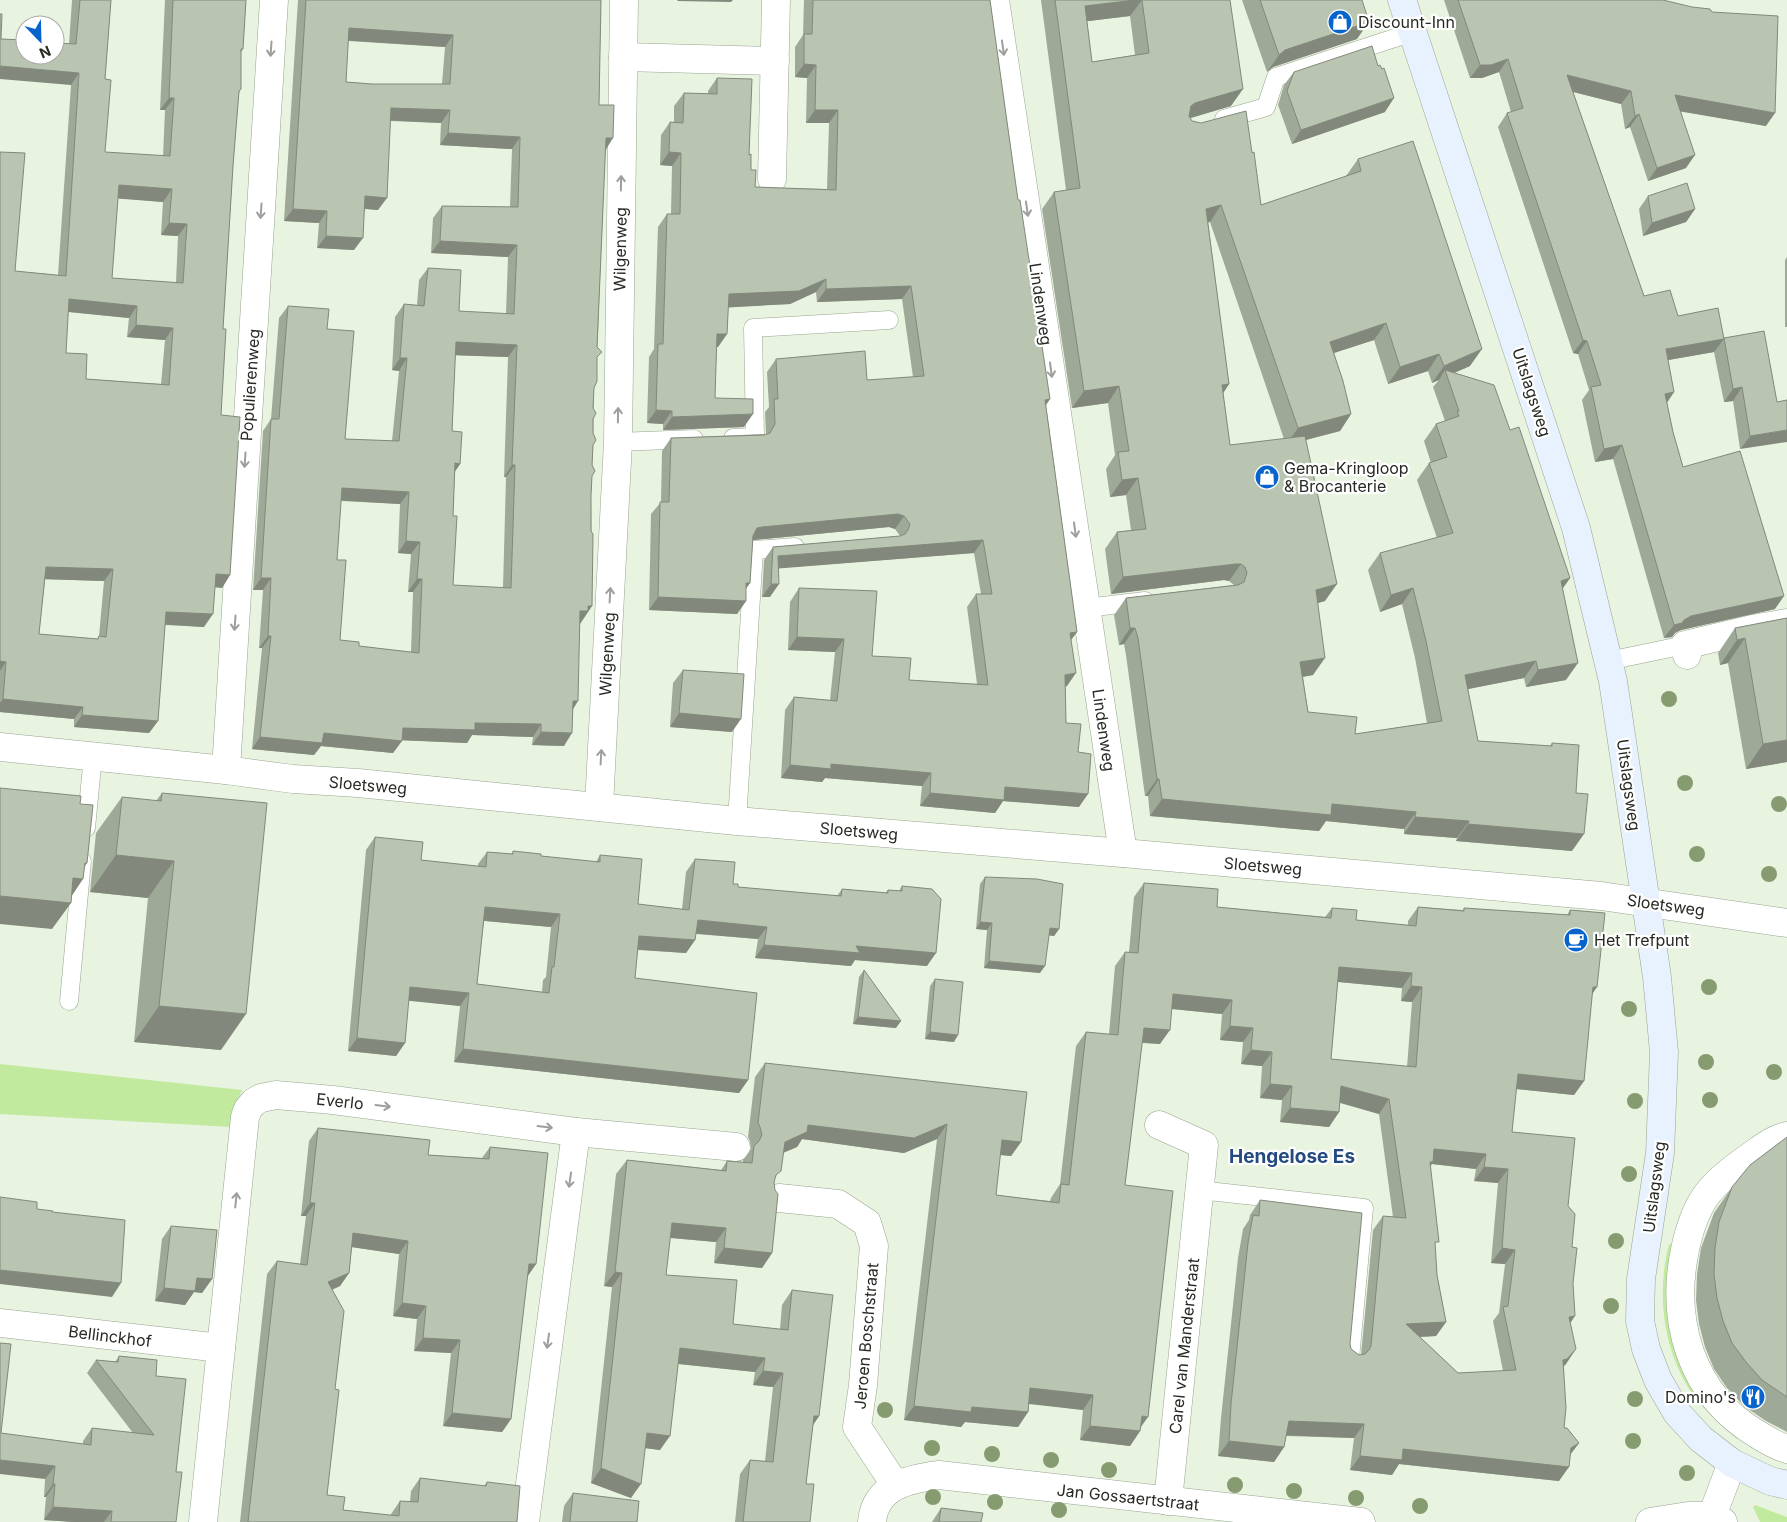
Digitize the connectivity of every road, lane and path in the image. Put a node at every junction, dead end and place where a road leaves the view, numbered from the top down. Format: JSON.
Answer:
{"nodes":[{"id":1,"x":274,"y":0,"type":"edge"},
{"id":2,"x":624,"y":0,"type":"edge"},
{"id":3,"x":776,"y":0,"type":"edge"},
{"id":4,"x":996,"y":0,"type":"edge"},
{"id":5,"x":1402,"y":0,"type":"edge"},
{"id":6,"x":1413,"y":32,"type":"junction"},
{"id":7,"x":623,"y":57,"type":"junction"},
{"id":8,"x":775,"y":61,"type":"junction"},
{"id":9,"x":1204,"y":125,"type":"edge"},
{"id":10,"x":772,"y":179,"type":"dead end"},
{"id":11,"x":889,"y":320,"type":"dead end"},
{"id":12,"x":618,"y":442,"type":"junction"},
{"id":13,"x":812,"y":545,"type":"edge"},
{"id":14,"x":1160,"y":599,"type":"edge"},
{"id":15,"x":1086,"y":608,"type":"junction"},
{"id":16,"x":1787,"y":623,"type":"edge"},
{"id":17,"x":1686,"y":650,"type":"joint"},
{"id":18,"x":1608,"y":662,"type":"junction"},
{"id":19,"x":0,"y":747,"type":"edge"},
{"id":20,"x":93,"y":756,"type":"junction"},
{"id":21,"x":226,"y":770,"type":"junction"},
{"id":22,"x":599,"y":806,"type":"junction"},
{"id":23,"x":737,"y":821,"type":"junction"},
{"id":24,"x":1123,"y":853,"type":"junction"},
{"id":25,"x":1646,"y":903,"type":"junction"},
{"id":26,"x":1787,"y":923,"type":"edge"},
{"id":27,"x":68,"y":1001,"type":"dead end"},
{"id":28,"x":1159,"y":1125,"type":"dead end"},
{"id":29,"x":576,"y":1132,"type":"junction"},
{"id":30,"x":1787,"y":1136,"type":"edge"},
{"id":31,"x":736,"y":1147,"type":"dead end"},
{"id":32,"x":1199,"y":1190,"type":"junction"},
{"id":33,"x":780,"y":1198,"type":"edge"},
{"id":34,"x":0,"y":1323,"type":"edge"},
{"id":35,"x":221,"y":1348,"type":"junction"},
{"id":36,"x":1350,"y":1358,"type":"edge"},
{"id":37,"x":1787,"y":1449,"type":"edge"},
{"id":38,"x":1732,"y":1463,"type":"junction"},
{"id":39,"x":1787,"y":1485,"type":"edge"},
{"id":40,"x":896,"y":1486,"type":"junction"},
{"id":41,"x":1168,"y":1501,"type":"junction"},
{"id":42,"x":1718,"y":1519,"type":"edge"},
{"id":43,"x":203,"y":1522,"type":"edge"},
{"id":44,"x":525,"y":1522,"type":"edge"},
{"id":45,"x":872,"y":1522,"type":"edge"},
{"id":46,"x":1361,"y":1522,"type":"edge"},
{"id":47,"x":1650,"y":1522,"type":"edge"}],
"edges":[{"from":1,"to":21,"type":"street","name":"Populierenweg","one_way":true},
{"from":2,"to":7,"type":"street","name":"Wilgenweg"},
{"from":3,"to":8,"type":"street"},
{"from":4,"to":15,"type":"street","name":"Lindenweg","one_way":true},
{"from":5,"to":6,"type":"street","name":"Uitslagsweg"},
{"from":6,"to":9,"type":"lane"},
{"from":6,"to":18,"type":"street","name":"Uitslagsweg"},
{"from":7,"to":8,"type":"street"},
{"from":12,"to":7,"type":"street","name":"Wilgenweg","one_way":true},
{"from":8,"to":10,"type":"street"},
{"from":11,"to":12,"type":"lane"},
{"from":22,"to":12,"type":"street","name":"Wilgenweg","one_way":true},
{"from":13,"to":23,"type":"lane"},
{"from":14,"to":15,"type":"lane"},
{"from":15,"to":24,"type":"street","name":"Lindenweg"},
{"from":16,"to":17,"type":"street"},
{"from":17,"to":18,"type":"lane"},
{"from":18,"to":25,"type":"street","name":"Uitslagsweg"},
{"from":19,"to":20,"type":"street","name":"Sloetsweg"},
{"from":20,"to":21,"type":"street","name":"Sloetsweg"},
{"from":20,"to":27,"type":"lane"},
{"from":21,"to":22,"type":"street","name":"Sloetsweg"},
{"from":22,"to":23,"type":"street","name":"Sloetsweg"},
{"from":23,"to":24,"type":"street","name":"Sloetsweg"},
{"from":24,"to":25,"type":"street","name":"Sloetsweg"},
{"from":25,"to":26,"type":"street","name":"Sloetsweg"},
{"from":25,"to":38,"type":"street","name":"Uitslagsweg"},
{"from":28,"to":32,"type":"street","name":"Carel van Manderstraat"},
{"from":29,"to":31,"type":"street","name":"Everlo"},
{"from":35,"to":29,"type":"street","name":"Everlo","one_way":true},
{"from":29,"to":44,"type":"street","one_way":true},
{"from":30,"to":37,"type":"street"},
{"from":32,"to":36,"type":"lane"},
{"from":32,"to":41,"type":"street","name":"Carel van Manderstraat"},
{"from":33,"to":40,"type":"street","name":"Jeroen Boschstraat"},
{"from":34,"to":35,"type":"street","name":"Bellinckhof"},
{"from":35,"to":43,"type":"street"},
{"from":38,"to":39,"type":"street","name":"Uitslagsweg"},
{"from":38,"to":42,"type":"street"},
{"from":40,"to":41,"type":"street","name":"Jan Gossaertstraat"},
{"from":40,"to":45,"type":"street"},
{"from":41,"to":46,"type":"street","name":"Jan Gossaertstraat"},
{"from":42,"to":47,"type":"street"}]}
